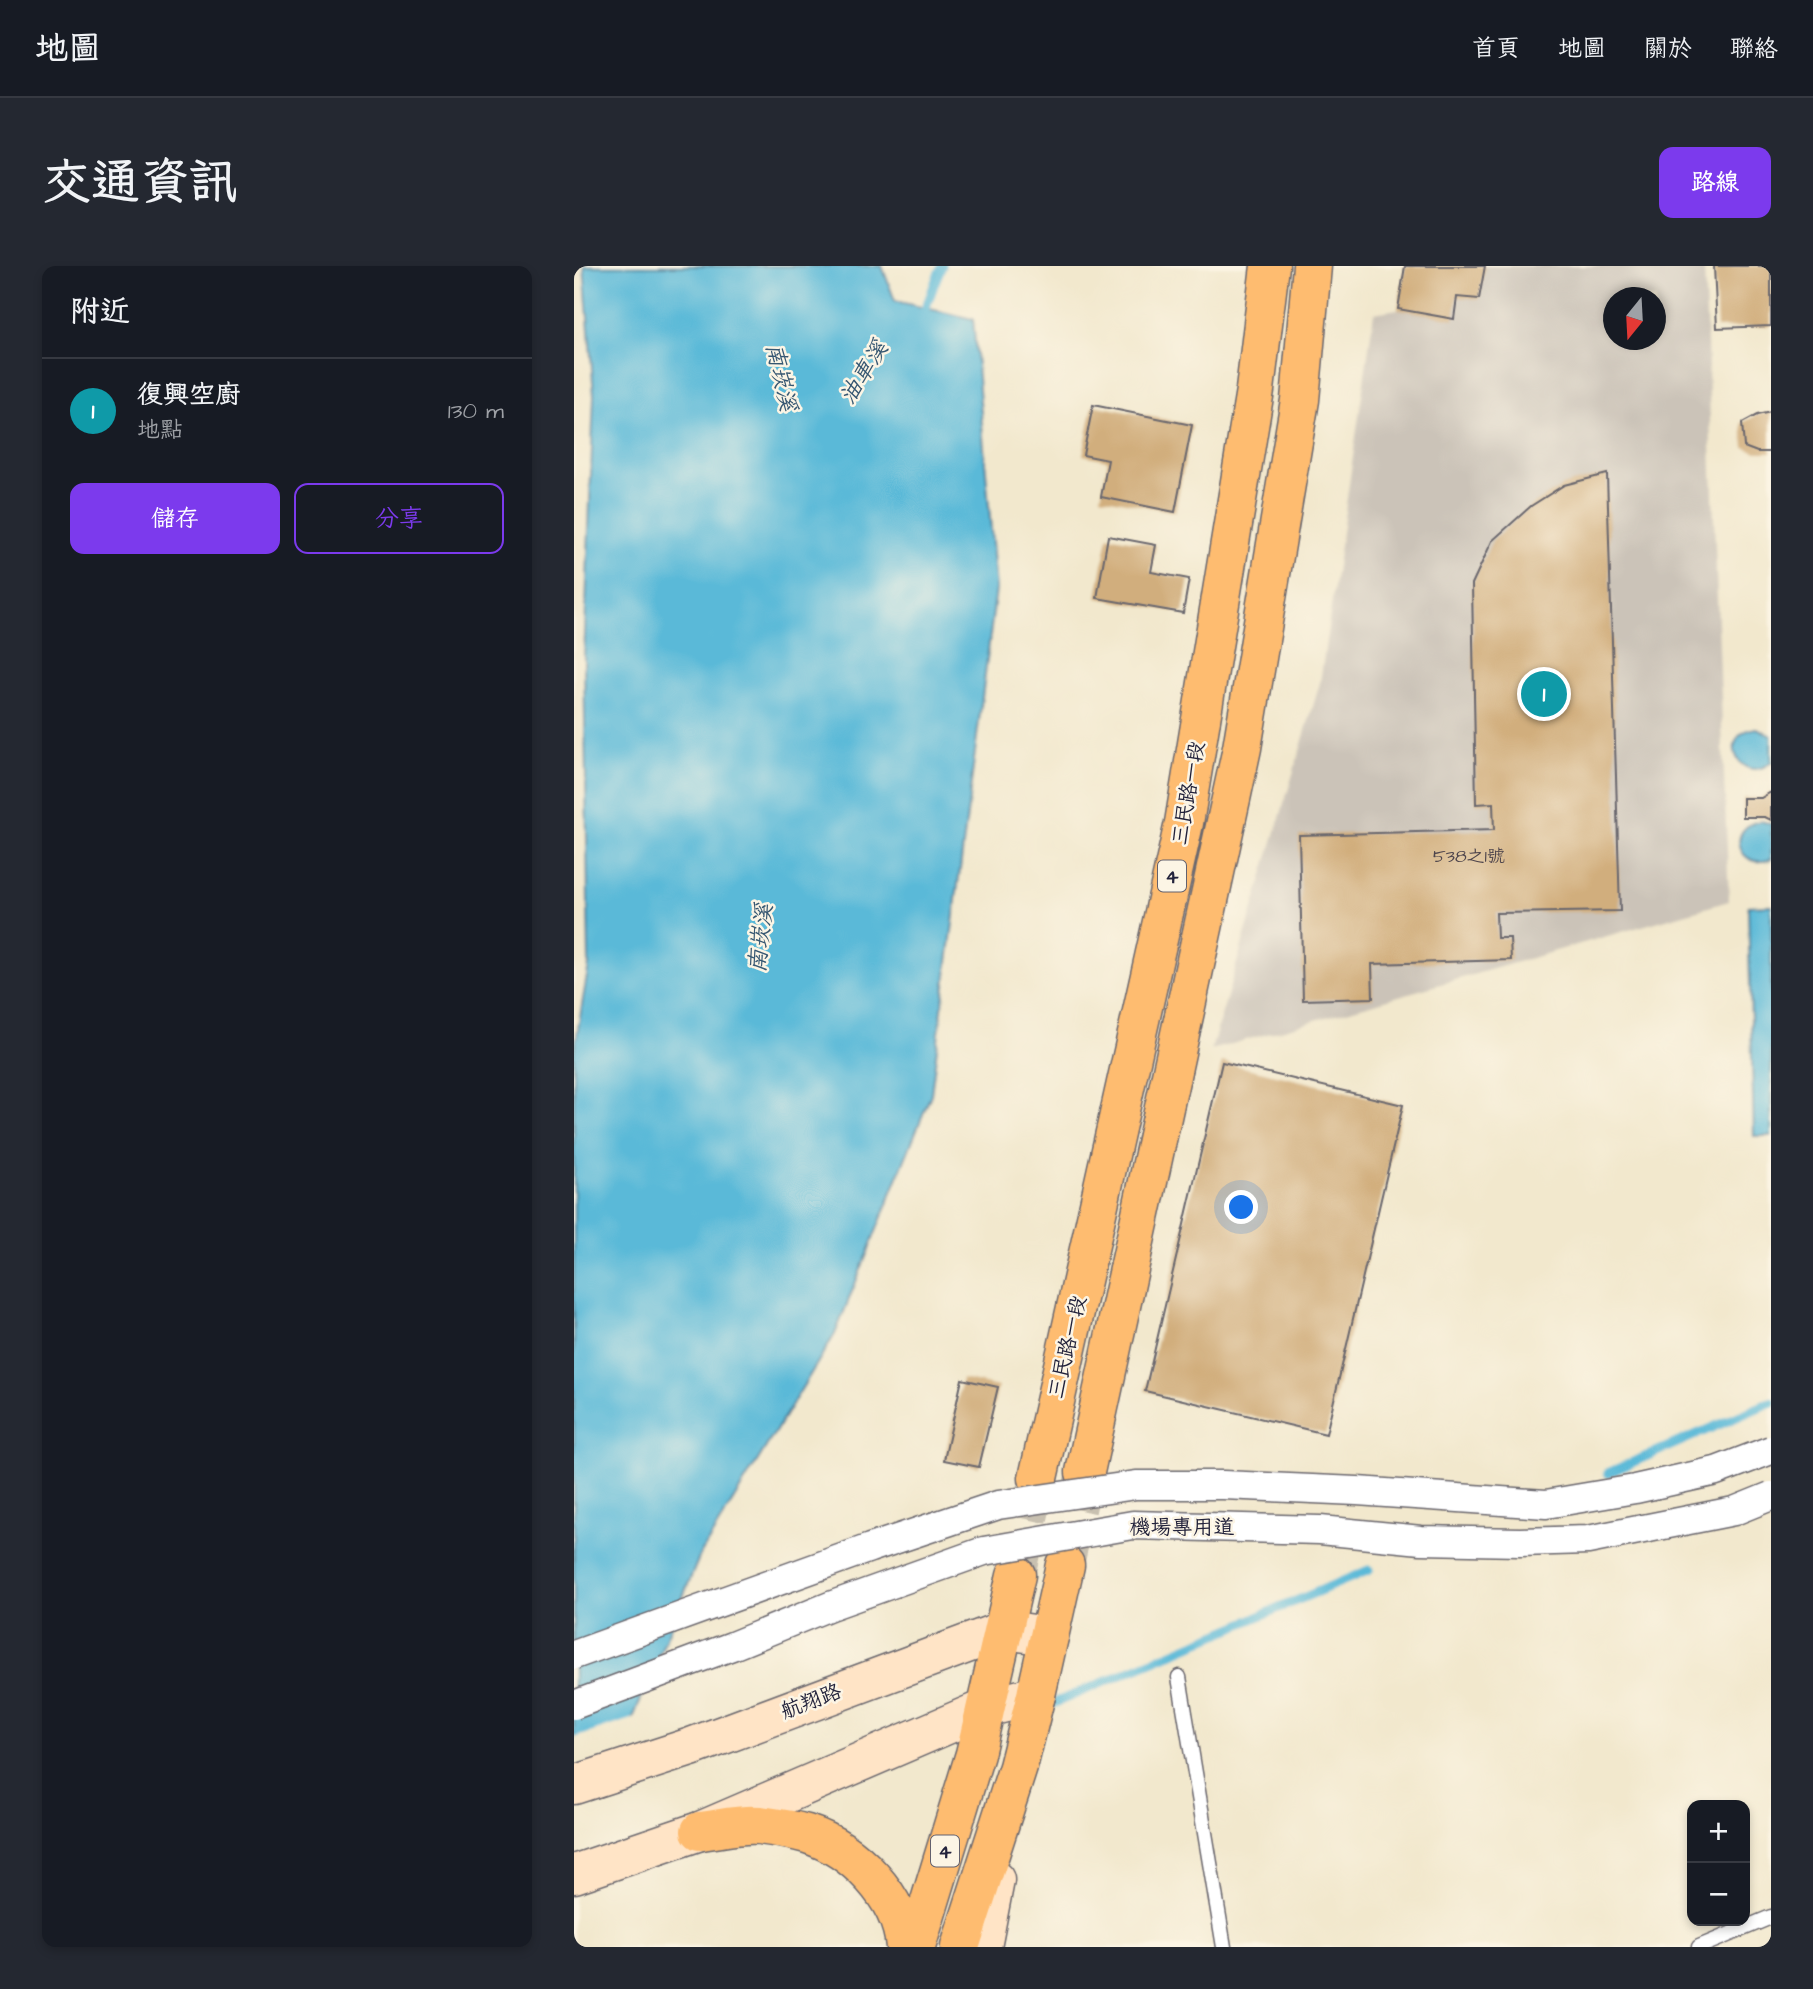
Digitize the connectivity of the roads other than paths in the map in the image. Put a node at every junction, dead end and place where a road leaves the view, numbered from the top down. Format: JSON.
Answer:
{"nodes":[{"id":1,"x":1270,"y":266,"type":"edge"},
{"id":2,"x":1312,"y":266,"type":"edge"},
{"id":3,"x":1771,"y":1450,"type":"edge"},
{"id":4,"x":1085,"y":1472,"type":"tunnel mouth"},
{"id":5,"x":1038,"y":1478,"type":"tunnel mouth"},
{"id":6,"x":1771,"y":1496,"type":"edge"},
{"id":7,"x":1065,"y":1565,"type":"tunnel mouth"},
{"id":8,"x":1016,"y":1575,"type":"tunnel mouth"},
{"id":9,"x":1004,"y":1630,"type":"junction"},
{"id":10,"x":1049,"y":1636,"type":"junction"},
{"id":11,"x":574,"y":1656,"type":"edge"},
{"id":12,"x":1180,"y":1677,"type":"dead end"},
{"id":13,"x":1036,"y":1695,"type":"junction"},
{"id":14,"x":574,"y":1705,"type":"edge"},
{"id":15,"x":986,"y":1708,"type":"junction"},
{"id":16,"x":1018,"y":1767,"type":"junction"},
{"id":17,"x":574,"y":1786,"type":"edge"},
{"id":18,"x":700,"y":1831,"type":"junction"},
{"id":19,"x":574,"y":1874,"type":"edge"},
{"id":20,"x":1771,"y":1917,"type":"edge"},
{"id":21,"x":905,"y":1947,"type":"edge"},
{"id":22,"x":916,"y":1947,"type":"edge"},
{"id":23,"x":960,"y":1947,"type":"edge"},
{"id":24,"x":982,"y":1947,"type":"edge"},
{"id":25,"x":1224,"y":1947,"type":"edge"},
{"id":26,"x":1699,"y":1947,"type":"edge"}],
"edges":[{"from":1,"to":5,"type":"main road","name":"三民路一段","number":"4"},
{"from":2,"to":4,"type":"main road","name":"三民路一段","number":"4"},
{"from":3,"to":11,"type":"street","name":"機場專用道","bridge":true},
{"from":6,"to":14,"type":"street","name":"機場專用道","bridge":true},
{"from":7,"to":10,"type":"main road","number":"4"},
{"from":8,"to":9,"type":"main road","number":"4"},
{"from":9,"to":10,"type":"street","name":"航翔路"},
{"from":9,"to":15,"type":"main road","number":"4"},
{"from":9,"to":17,"type":"street","name":"航翔路"},
{"from":10,"to":13,"type":"main road","number":"4"},
{"from":12,"to":25,"type":"lane"},
{"from":13,"to":15,"type":"street"},
{"from":13,"to":16,"type":"main road","number":"4"},
{"from":15,"to":18,"type":"street"},
{"from":15,"to":22,"type":"main road","number":"4"},
{"from":16,"to":23,"type":"main road","number":"4"},
{"from":16,"to":24,"type":"street"},
{"from":18,"to":19,"type":"street"},
{"from":18,"to":21,"type":"main road"},
{"from":20,"to":26,"type":"lane"}]}
